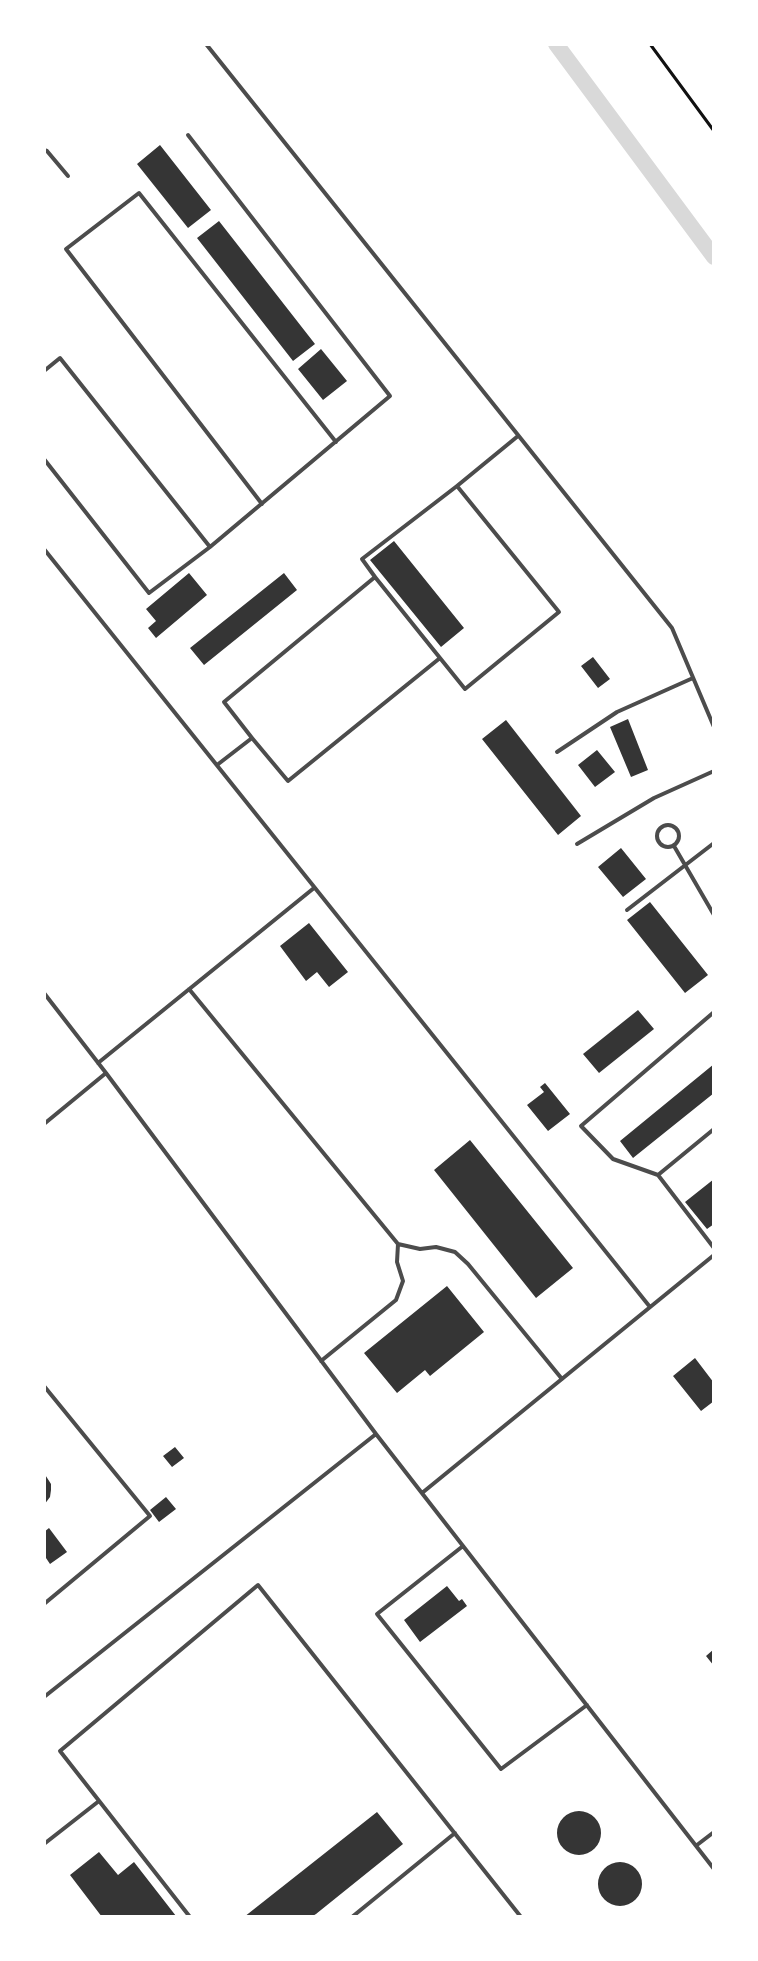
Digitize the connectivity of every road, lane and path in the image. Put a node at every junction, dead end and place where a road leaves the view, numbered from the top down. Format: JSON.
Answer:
{"nodes":[{"id":1,"x":206,"y":44,"type":"edge"},
{"id":2,"x":650,"y":44,"type":"edge"},
{"id":3,"x":714,"y":131,"type":"edge"},
{"id":4,"x":188,"y":135,"type":"dead end"},
{"id":5,"x":44,"y":150,"type":"edge"},
{"id":6,"x":68,"y":176,"type":"dead end"},
{"id":7,"x":44,"y":371,"type":"edge"},
{"id":8,"x":518,"y":436,"type":"junction"},
{"id":9,"x":336,"y":442,"type":"junction"},
{"id":10,"x":44,"y":459,"type":"edge"},
{"id":11,"x":457,"y":486,"type":"junction"},
{"id":12,"x":262,"y":504,"type":"junction"},
{"id":13,"x":210,"y":547,"type":"junction"},
{"id":14,"x":44,"y":549,"type":"edge"},
{"id":15,"x":375,"y":577,"type":"junction"},
{"id":16,"x":440,"y":658,"type":"junction"},
{"id":17,"x":693,"y":678,"type":"junction"},
{"id":18,"x":714,"y":727,"type":"edge"},
{"id":19,"x":252,"y":738,"type":"junction"},
{"id":20,"x":557,"y":752,"type":"dead end"},
{"id":21,"x":217,"y":765,"type":"junction"},
{"id":22,"x":714,"y":771,"type":"edge"},
{"id":23,"x":714,"y":843,"type":"edge"},
{"id":24,"x":577,"y":844,"type":"dead end"},
{"id":25,"x":674,"y":846,"type":"junction"},
{"id":26,"x":685,"y":865,"type":"junction"},
{"id":27,"x":315,"y":888,"type":"junction"},
{"id":28,"x":627,"y":910,"type":"dead end"},
{"id":29,"x":714,"y":915,"type":"edge"},
{"id":30,"x":189,"y":989,"type":"junction"},
{"id":31,"x":44,"y":993,"type":"edge"},
{"id":32,"x":714,"y":1012,"type":"edge"},
{"id":33,"x":98,"y":1063,"type":"junction"},
{"id":34,"x":106,"y":1073,"type":"junction"},
{"id":35,"x":44,"y":1124,"type":"edge"},
{"id":36,"x":714,"y":1129,"type":"edge"},
{"id":37,"x":658,"y":1175,"type":"junction"},
{"id":38,"x":398,"y":1244,"type":"junction"},
{"id":39,"x":714,"y":1248,"type":"edge"},
{"id":40,"x":714,"y":1255,"type":"edge"},
{"id":41,"x":650,"y":1307,"type":"junction"},
{"id":42,"x":321,"y":1361,"type":"junction"},
{"id":43,"x":562,"y":1379,"type":"junction"},
{"id":44,"x":45,"y":1388,"type":"edge"},
{"id":45,"x":376,"y":1434,"type":"junction"},
{"id":46,"x":422,"y":1493,"type":"junction"},
{"id":47,"x":463,"y":1546,"type":"junction"},
{"id":48,"x":44,"y":1604,"type":"edge"},
{"id":49,"x":44,"y":1697,"type":"edge"},
{"id":50,"x":587,"y":1705,"type":"junction"},
{"id":51,"x":99,"y":1801,"type":"junction"},
{"id":52,"x":714,"y":1832,"type":"edge"},
{"id":53,"x":455,"y":1833,"type":"junction"},
{"id":54,"x":44,"y":1844,"type":"edge"},
{"id":55,"x":696,"y":1846,"type":"junction"},
{"id":56,"x":714,"y":1869,"type":"edge"},
{"id":57,"x":190,"y":1917,"type":"edge"},
{"id":58,"x":352,"y":1917,"type":"edge"},
{"id":59,"x":521,"y":1917,"type":"edge"}],
"edges":[{"from":1,"to":8,"type":"lane"},
{"from":2,"to":3,"type":"path"},
{"from":4,"to":9,"type":"lane"},
{"from":5,"to":6,"type":"lane"},
{"from":7,"to":13,"type":"lane"},
{"from":8,"to":11,"type":"lane"},
{"from":8,"to":17,"type":"lane"},
{"from":9,"to":12,"type":"lane"},
{"from":9,"to":12,"type":"lane"},
{"from":10,"to":13,"type":"lane"},
{"from":11,"to":15,"type":"lane"},
{"from":11,"to":16,"type":"lane"},
{"from":12,"to":13,"type":"lane"},
{"from":14,"to":21,"type":"lane"},
{"from":15,"to":16,"type":"lane"},
{"from":15,"to":19,"type":"lane"},
{"from":16,"to":19,"type":"lane"},
{"from":17,"to":18,"type":"lane"},
{"from":17,"to":20,"type":"lane"},
{"from":19,"to":21,"type":"lane"},
{"from":21,"to":27,"type":"lane"},
{"from":22,"to":24,"type":"lane"},
{"from":23,"to":26,"type":"lane"},
{"from":25,"to":25,"type":"lane"},
{"from":25,"to":26,"type":"lane"},
{"from":26,"to":28,"type":"lane"},
{"from":26,"to":29,"type":"lane"},
{"from":27,"to":30,"type":"lane"},
{"from":27,"to":41,"type":"lane"},
{"from":30,"to":33,"type":"lane"},
{"from":30,"to":38,"type":"lane"},
{"from":31,"to":33,"type":"lane"},
{"from":32,"to":37,"type":"lane"},
{"from":33,"to":34,"type":"lane"},
{"from":34,"to":35,"type":"lane"},
{"from":34,"to":42,"type":"lane"},
{"from":36,"to":37,"type":"lane"},
{"from":37,"to":39,"type":"lane"},
{"from":38,"to":42,"type":"lane"},
{"from":38,"to":43,"type":"lane"},
{"from":40,"to":41,"type":"lane"},
{"from":41,"to":43,"type":"lane"},
{"from":42,"to":45,"type":"lane"},
{"from":43,"to":46,"type":"lane"},
{"from":44,"to":48,"type":"lane"},
{"from":45,"to":46,"type":"lane"},
{"from":45,"to":49,"type":"lane"},
{"from":46,"to":47,"type":"lane"},
{"from":47,"to":50,"type":"lane"},
{"from":47,"to":50,"type":"lane"},
{"from":50,"to":55,"type":"lane"},
{"from":51,"to":53,"type":"lane"},
{"from":51,"to":54,"type":"lane"},
{"from":51,"to":57,"type":"lane"},
{"from":52,"to":55,"type":"lane"},
{"from":53,"to":58,"type":"lane"},
{"from":53,"to":59,"type":"lane"},
{"from":55,"to":56,"type":"lane"}]}
